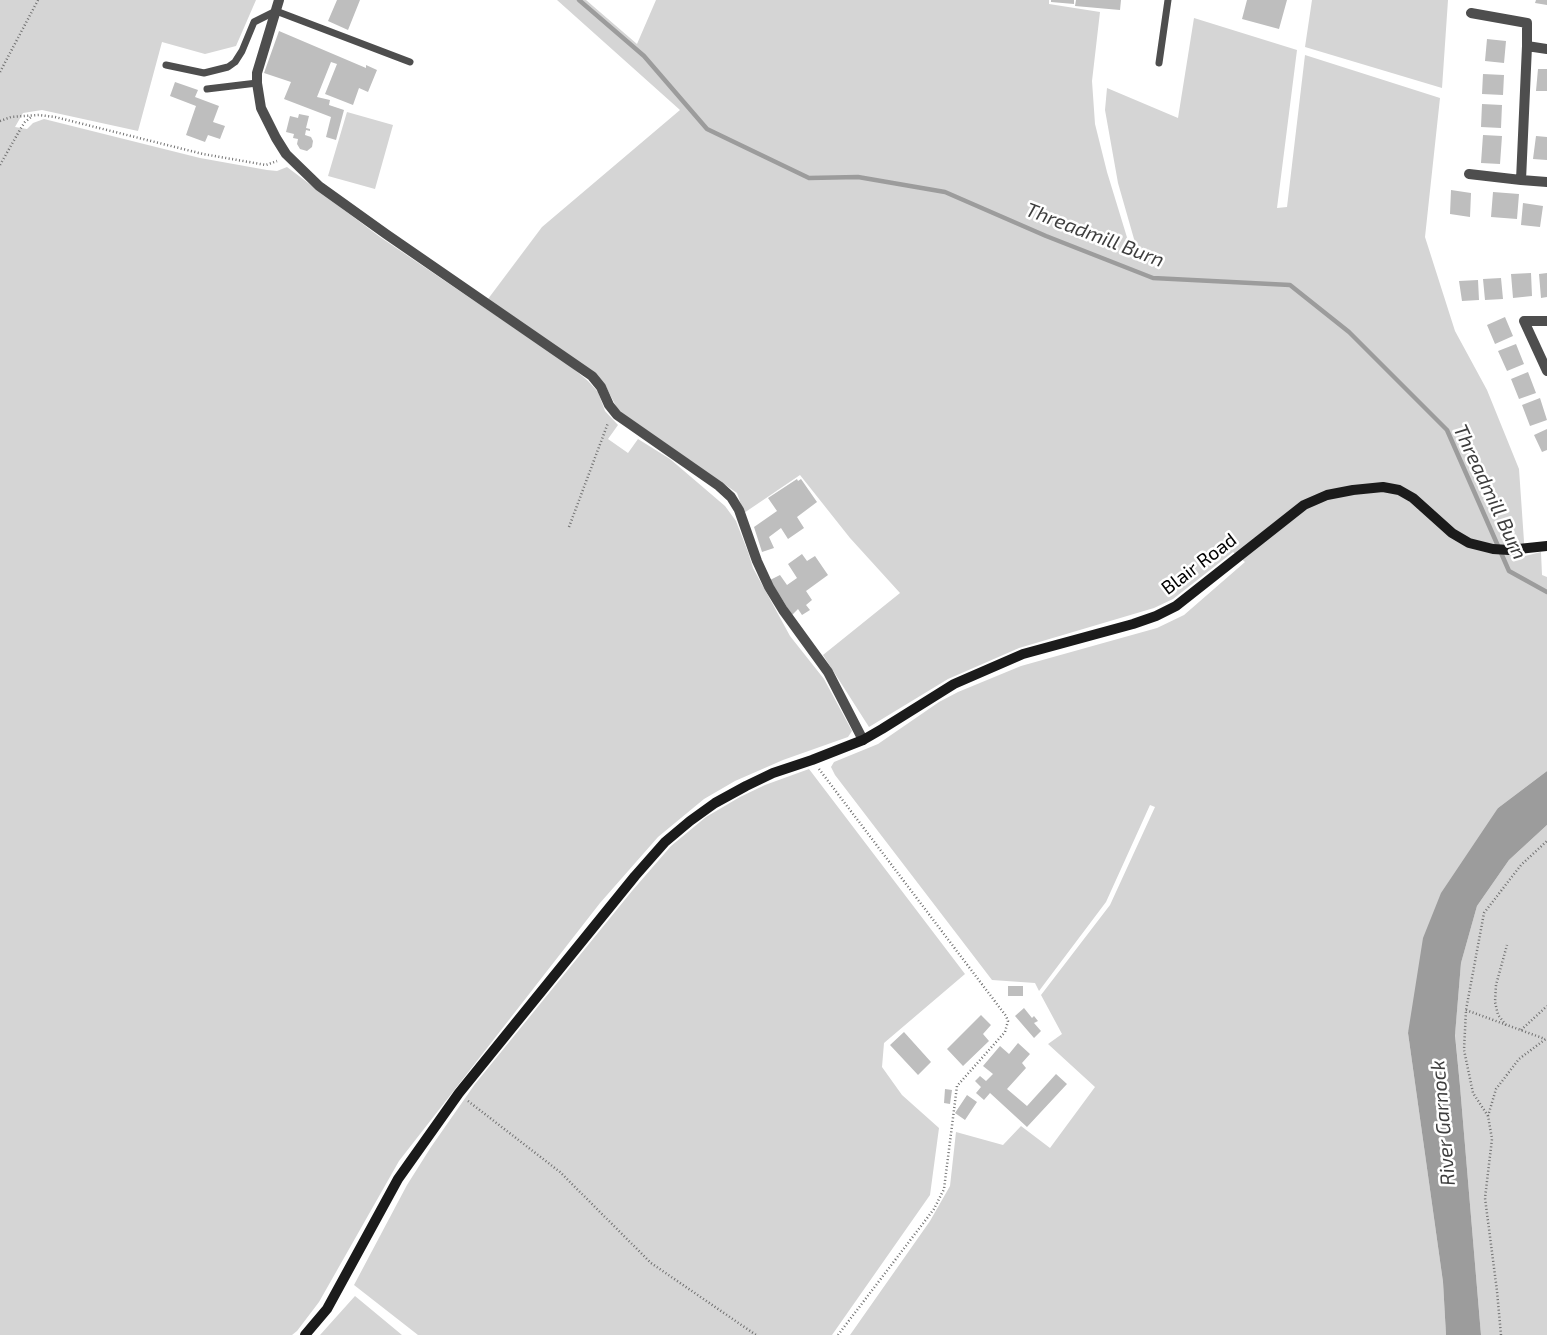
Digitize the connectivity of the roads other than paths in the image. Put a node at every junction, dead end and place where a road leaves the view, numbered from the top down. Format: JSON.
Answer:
{"nodes":[{"id":1,"x":279,"y":0,"type":"edge"},
{"id":2,"x":1168,"y":0,"type":"edge"},
{"id":3,"x":276,"y":10,"type":"junction"},
{"id":4,"x":1471,"y":13,"type":"dead end"},
{"id":5,"x":1527,"y":46,"type":"junction"},
{"id":6,"x":1547,"y":49,"type":"edge"},
{"id":7,"x":410,"y":62,"type":"dead end"},
{"id":8,"x":1159,"y":63,"type":"dead end"},
{"id":9,"x":166,"y":65,"type":"dead end"},
{"id":10,"x":257,"y":83,"type":"junction"},
{"id":11,"x":207,"y":89,"type":"dead end"},
{"id":12,"x":1470,"y":174,"type":"dead end"},
{"id":13,"x":1521,"y":180,"type":"junction"},
{"id":14,"x":1547,"y":182,"type":"edge"},
{"id":15,"x":1547,"y":321,"type":"edge"},
{"id":16,"x":1547,"y":371,"type":"edge"},
{"id":17,"x":1547,"y":546,"type":"edge"},
{"id":18,"x":863,"y":740,"type":"junction"},
{"id":19,"x":304,"y":1335,"type":"edge"}],
"edges":[{"from":1,"to":3,"type":"street"},
{"from":2,"to":8,"type":"lane"},
{"from":3,"to":7,"type":"lane"},
{"from":3,"to":9,"type":"lane"},
{"from":3,"to":10,"type":"street"},
{"from":4,"to":5,"type":"street"},
{"from":5,"to":6,"type":"street"},
{"from":5,"to":13,"type":"street"},
{"from":10,"to":11,"type":"lane"},
{"from":10,"to":18,"type":"street"},
{"from":12,"to":13,"type":"street"},
{"from":13,"to":14,"type":"street"},
{"from":15,"to":16,"type":"street"},
{"from":17,"to":18,"type":"street","name":"Blair Road"},
{"from":18,"to":19,"type":"street","name":"Blair Road"}]}
